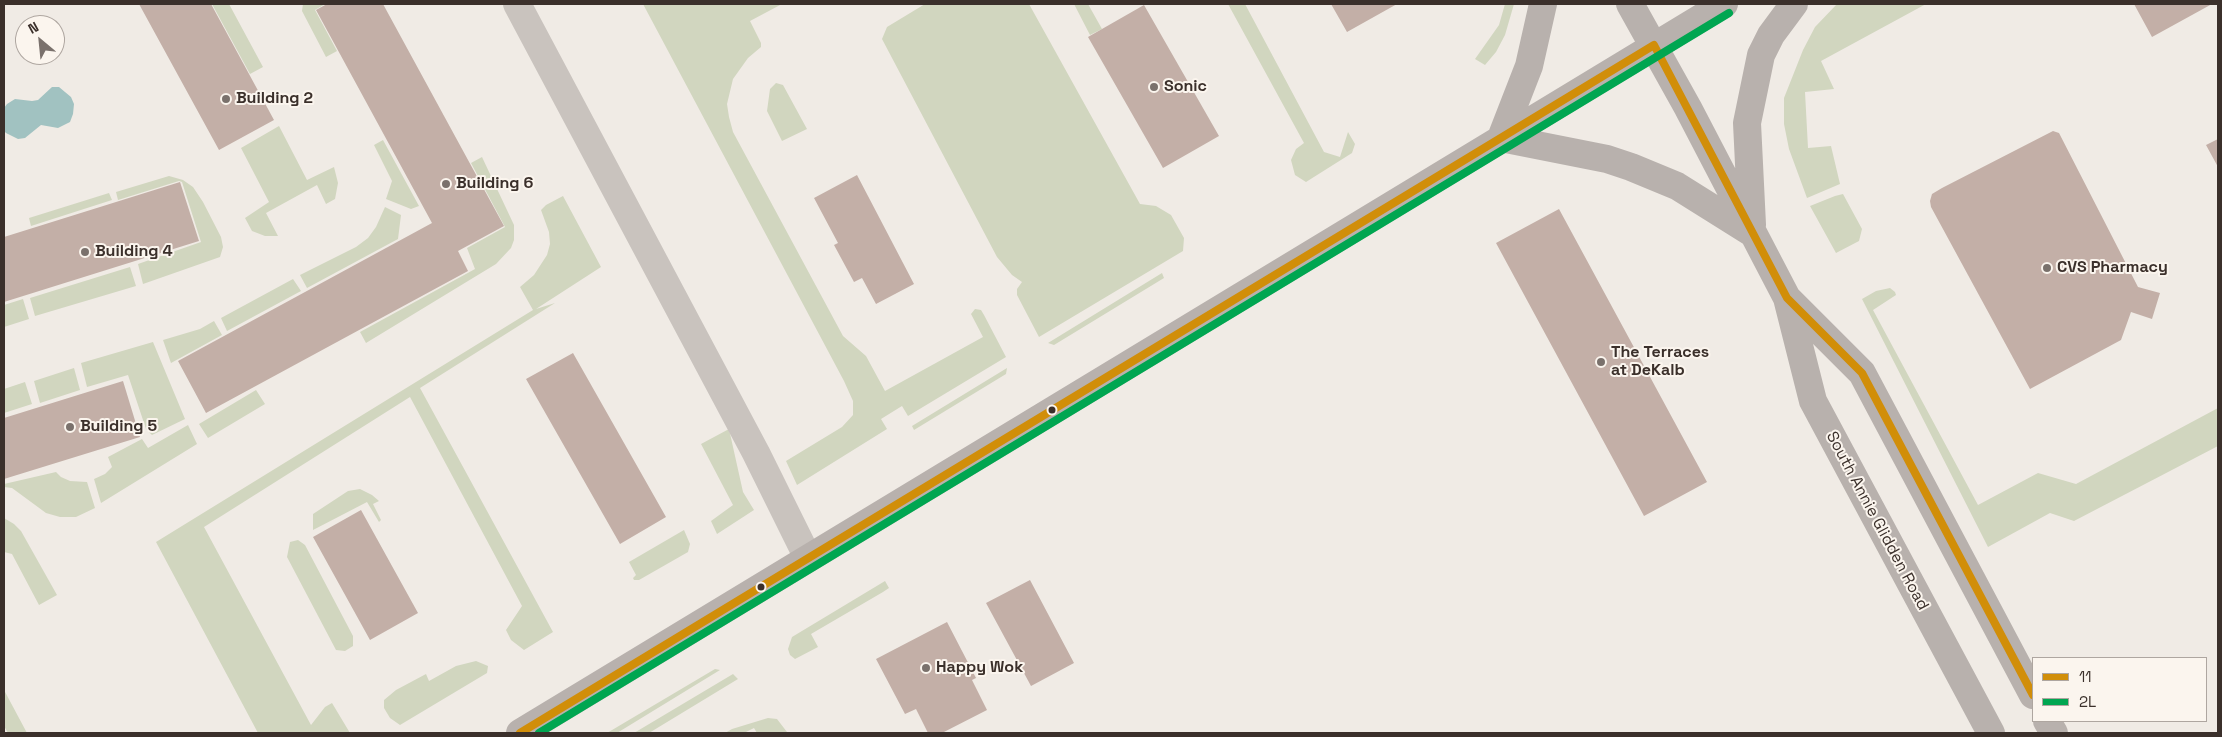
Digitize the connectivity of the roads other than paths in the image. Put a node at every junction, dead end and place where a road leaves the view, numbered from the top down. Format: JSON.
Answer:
{"nodes":[{"id":1,"x":518,"y":4,"type":"edge"},
{"id":2,"x":1543,"y":4,"type":"edge"},
{"id":3,"x":1630,"y":4,"type":"edge"},
{"id":4,"x":1724,"y":4,"type":"edge"},
{"id":5,"x":1794,"y":4,"type":"edge"},
{"id":6,"x":1654,"y":45,"type":"junction"},
{"id":7,"x":1501,"y":138,"type":"junction"},
{"id":8,"x":1753,"y":234,"type":"junction"},
{"id":9,"x":1787,"y":298,"type":"junction"},
{"id":10,"x":808,"y":558,"type":"junction"},
{"id":11,"x":2032,"y":693,"type":"edge"},
{"id":12,"x":2048,"y":722,"type":"edge"},
{"id":13,"x":520,"y":733,"type":"edge"},
{"id":14,"x":1991,"y":733,"type":"edge"},
{"id":15,"x":2054,"y":733,"type":"edge"}],
"edges":[{"from":1,"to":10,"type":"lane"},
{"from":2,"to":7,"type":"main road"},
{"from":3,"to":6,"type":"main road","name":"South Annie Glidden Road"},
{"from":4,"to":6,"type":"main road"},
{"from":5,"to":8,"type":"main road"},
{"from":6,"to":7,"type":"main road"},
{"from":6,"to":8,"type":"main road","name":"South Annie Glidden Road"},
{"from":7,"to":8,"type":"main road"},
{"from":7,"to":10,"type":"main road"},
{"from":8,"to":9,"type":"main road","name":"South Annie Glidden Road"},
{"from":9,"to":11,"type":"main road","name":"South Annie Glidden Road"},
{"from":9,"to":14,"type":"main road","name":"South Annie Glidden Road"},
{"from":10,"to":13,"type":"main road"},
{"from":12,"to":15,"type":"main road"}]}
